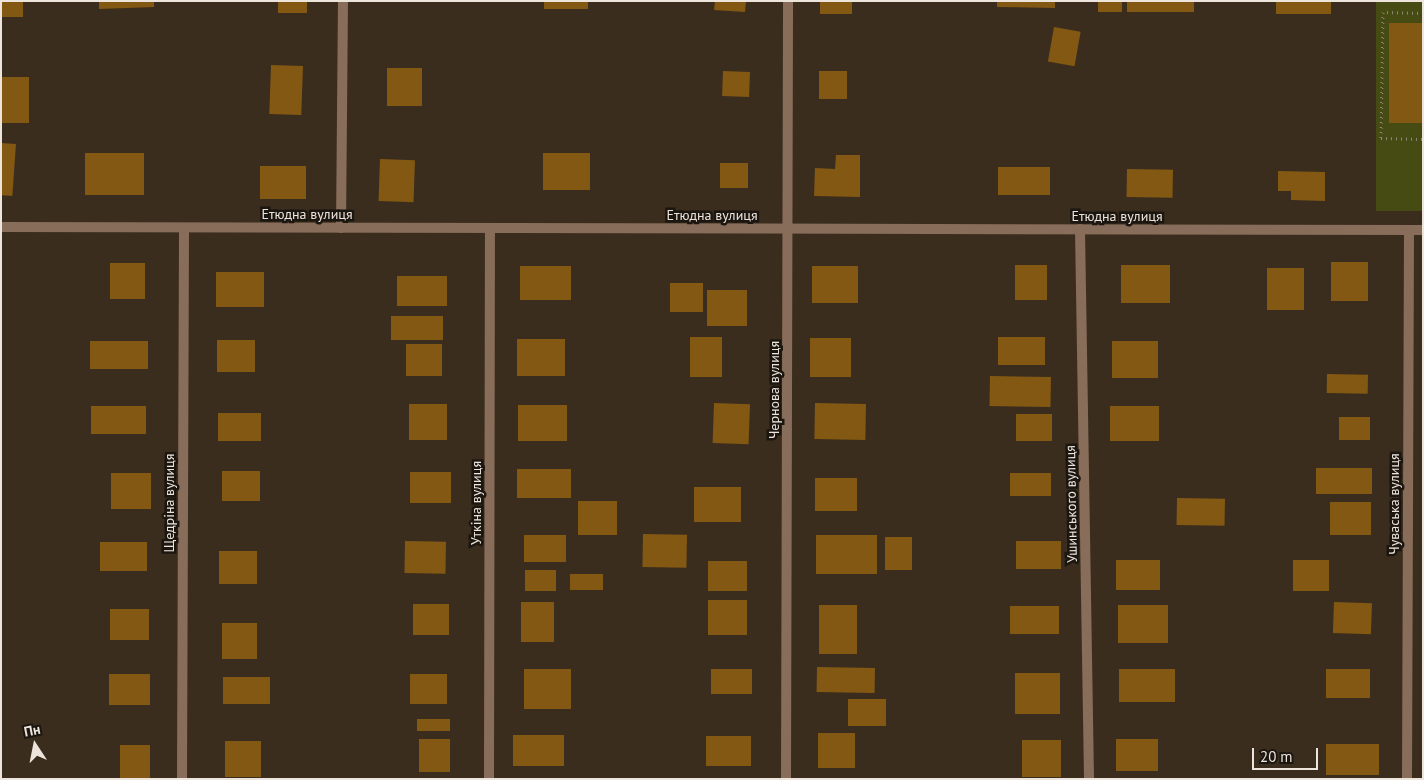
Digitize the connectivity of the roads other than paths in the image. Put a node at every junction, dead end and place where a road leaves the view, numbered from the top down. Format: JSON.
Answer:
{"nodes":[{"id":1,"x":343,"y":1,"type":"edge"},
{"id":2,"x":788,"y":1,"type":"edge"},
{"id":3,"x":1,"y":227,"type":"edge"},
{"id":4,"x":184,"y":228,"type":"junction"},
{"id":5,"x":341,"y":228,"type":"junction"},
{"id":6,"x":490,"y":228,"type":"junction"},
{"id":7,"x":788,"y":228,"type":"junction"},
{"id":8,"x":1080,"y":229,"type":"junction"},
{"id":9,"x":1409,"y":230,"type":"junction"},
{"id":10,"x":1423,"y":230,"type":"edge"},
{"id":11,"x":182,"y":779,"type":"edge"},
{"id":12,"x":488,"y":779,"type":"edge"},
{"id":13,"x":786,"y":779,"type":"edge"},
{"id":14,"x":1089,"y":779,"type":"edge"},
{"id":15,"x":1407,"y":779,"type":"edge"}],
"edges":[{"from":1,"to":5,"type":"street"},
{"from":2,"to":7,"type":"street","name":"Чернова вулиця"},
{"from":3,"to":4,"type":"street","name":"Етюдна вулиця"},
{"from":4,"to":5,"type":"street","name":"Етюдна вулиця"},
{"from":4,"to":11,"type":"street","name":"Щедріна вулиця"},
{"from":5,"to":6,"type":"street","name":"Етюдна вулиця"},
{"from":6,"to":7,"type":"street","name":"Етюдна вулиця"},
{"from":6,"to":12,"type":"street","name":"Уткіна вулиця"},
{"from":7,"to":8,"type":"street","name":"Етюдна вулиця"},
{"from":7,"to":13,"type":"street","name":"Чернова вулиця"},
{"from":8,"to":9,"type":"street","name":"Етюдна вулиця"},
{"from":8,"to":14,"type":"street","name":"Ушинського вулиця"},
{"from":9,"to":10,"type":"street","name":"Етюдна вулиця"},
{"from":9,"to":15,"type":"street","name":"Чуваська вулиця"}]}
